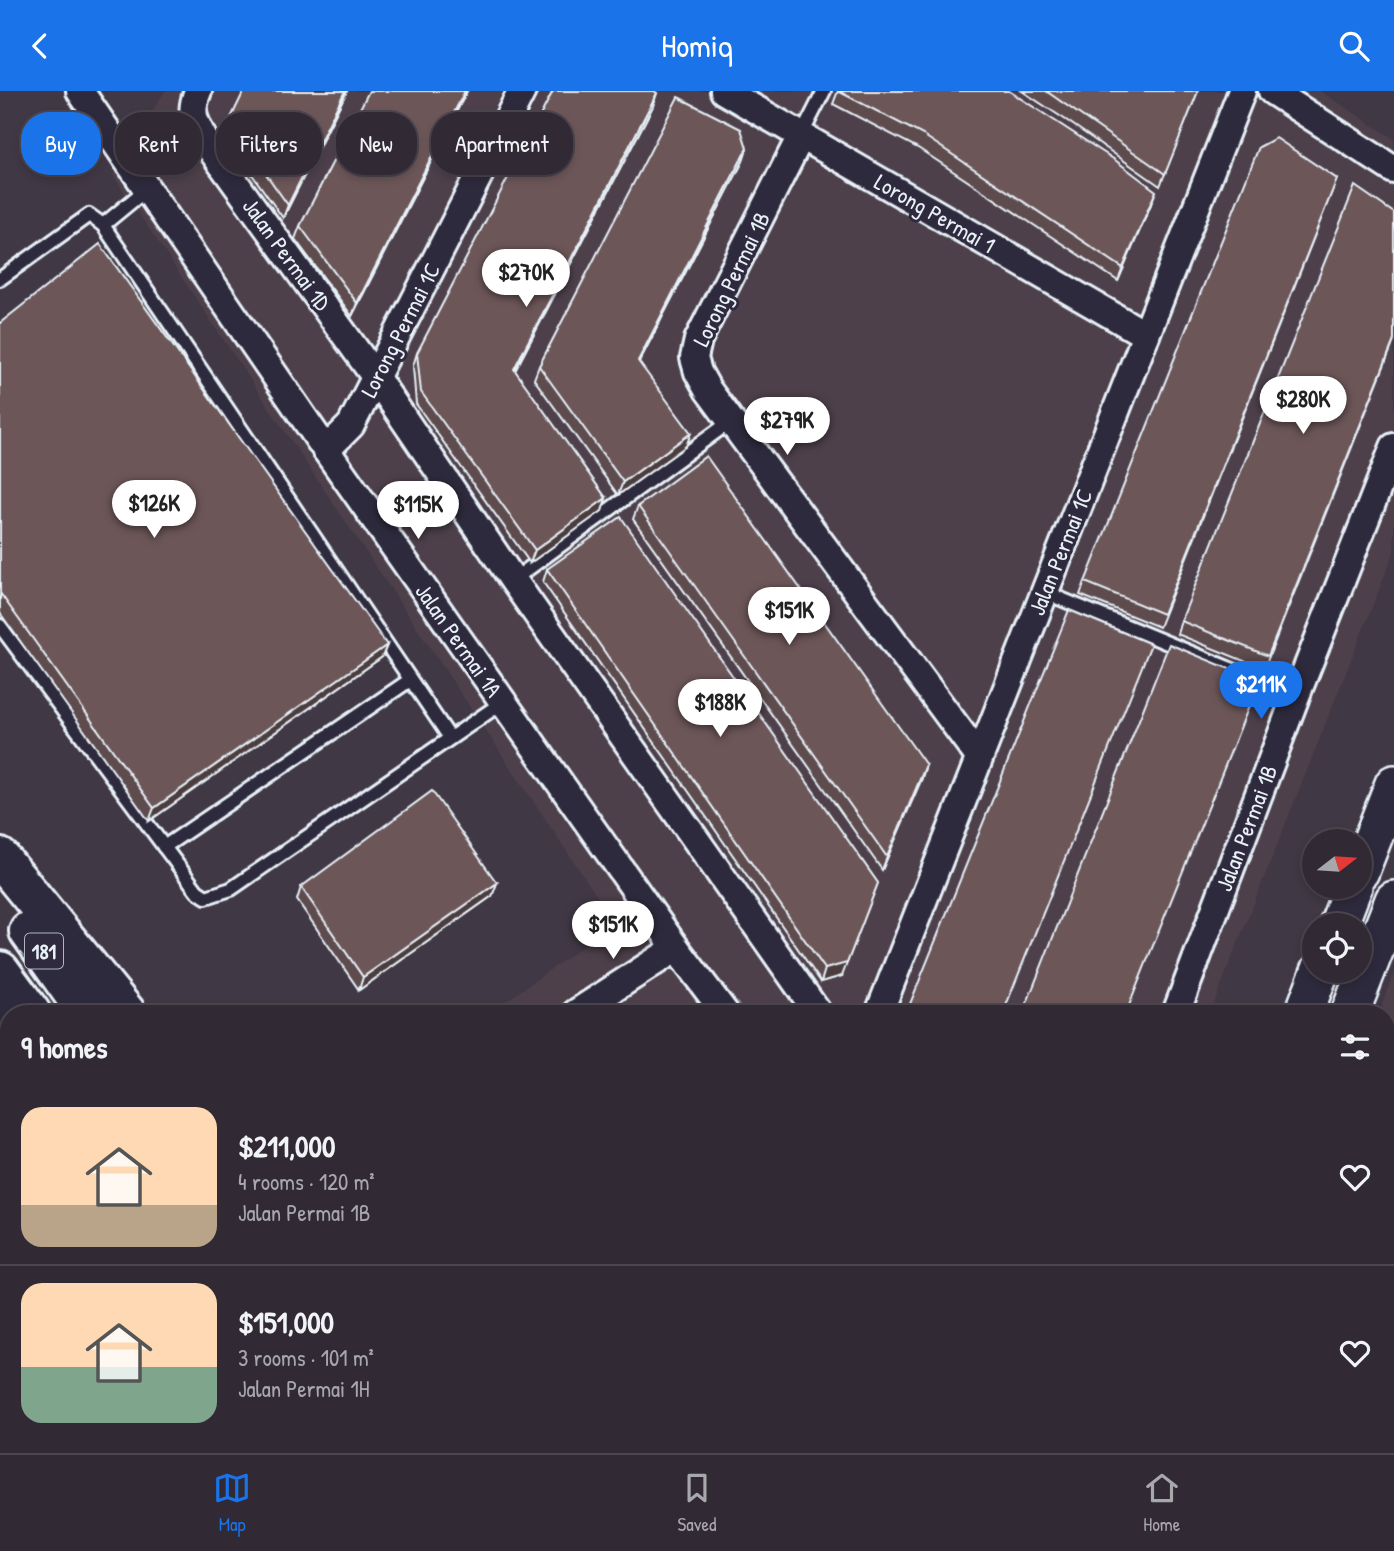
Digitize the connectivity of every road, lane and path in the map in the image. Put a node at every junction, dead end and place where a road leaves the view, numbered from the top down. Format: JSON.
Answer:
{"nodes":[{"id":1,"x":80,"y":91,"type":"edge"},
{"id":2,"x":198,"y":91,"type":"edge"},
{"id":3,"x":522,"y":91,"type":"edge"},
{"id":4,"x":724,"y":91,"type":"edge"},
{"id":5,"x":824,"y":91,"type":"edge"},
{"id":6,"x":1242,"y":91,"type":"edge"},
{"id":7,"x":1272,"y":91,"type":"edge"},
{"id":8,"x":801,"y":136,"type":"junction"},
{"id":9,"x":1394,"y":170,"type":"edge"},
{"id":10,"x":148,"y":188,"type":"junction"},
{"id":11,"x":103,"y":225,"type":"junction"},
{"id":12,"x":0,"y":279,"type":"edge"},
{"id":13,"x":1146,"y":335,"type":"junction"},
{"id":14,"x":376,"y":378,"type":"junction"},
{"id":15,"x":731,"y":421,"type":"junction"},
{"id":16,"x":1394,"y":447,"type":"edge"},
{"id":17,"x":326,"y":450,"type":"junction"},
{"id":18,"x":513,"y":580,"type":"junction"},
{"id":19,"x":1044,"y":592,"type":"junction"},
{"id":20,"x":0,"y":626,"type":"edge"},
{"id":21,"x":410,"y":680,"type":"junction"},
{"id":22,"x":1296,"y":696,"type":"junction"},
{"id":23,"x":503,"y":702,"type":"junction"},
{"id":24,"x":450,"y":738,"type":"junction"},
{"id":25,"x":979,"y":757,"type":"junction"},
{"id":26,"x":1394,"y":783,"type":"edge"},
{"id":27,"x":1372,"y":840,"type":"edge"},
{"id":28,"x":164,"y":848,"type":"junction"},
{"id":29,"x":0,"y":858,"type":"edge"},
{"id":30,"x":0,"y":889,"type":"edge"},
{"id":31,"x":1394,"y":900,"type":"edge"},
{"id":32,"x":676,"y":948,"type":"junction"},
{"id":33,"x":0,"y":971,"type":"edge"},
{"id":34,"x":1315,"y":983,"type":"edge"},
{"id":35,"x":25,"y":1005,"type":"edge"},
{"id":36,"x":82,"y":1005,"type":"edge"},
{"id":37,"x":120,"y":1005,"type":"edge"},
{"id":38,"x":588,"y":1005,"type":"edge"},
{"id":39,"x":719,"y":1005,"type":"edge"},
{"id":40,"x":812,"y":1005,"type":"edge"},
{"id":41,"x":882,"y":1005,"type":"edge"},
{"id":42,"x":1179,"y":1005,"type":"edge"},
{"id":43,"x":1307,"y":1005,"type":"edge"},
{"id":44,"x":1353,"y":1005,"type":"edge"}],
"edges":[{"from":1,"to":10,"type":"street","name":"Jalan Permai 1A"},
{"from":2,"to":14,"type":"street","name":"Jalan Permai 1D"},
{"from":3,"to":14,"type":"street","name":"Lorong Permai 1C"},
{"from":4,"to":8,"type":"street","name":"Lorong Permai 1"},
{"from":5,"to":8,"type":"lane"},
{"from":6,"to":13,"type":"street","name":"Jalan Permai 1C"},
{"from":7,"to":9,"type":"street"},
{"from":8,"to":13,"type":"street","name":"Lorong Permai 1"},
{"from":8,"to":15,"type":"street","name":"Lorong Permai 1B"},
{"from":10,"to":11,"type":"lane"},
{"from":10,"to":17,"type":"street","name":"Jalan Permai 1A"},
{"from":11,"to":12,"type":"lane"},
{"from":11,"to":21,"type":"lane"},
{"from":13,"to":19,"type":"street","name":"Jalan Permai 1C"},
{"from":14,"to":17,"type":"street","name":"Lorong Permai 1C"},
{"from":14,"to":18,"type":"street"},
{"from":15,"to":18,"type":"lane"},
{"from":15,"to":25,"type":"street","name":"Lorong Permai 1B"},
{"from":16,"to":22,"type":"street","name":"Jalan Permai 1B"},
{"from":17,"to":23,"type":"street","name":"Jalan Permai 1A"},
{"from":18,"to":40,"type":"street"},
{"from":19,"to":22,"type":"lane"},
{"from":19,"to":25,"type":"street","name":"Jalan Permai 1C"},
{"from":20,"to":28,"type":"lane"},
{"from":21,"to":24,"type":"lane"},
{"from":21,"to":28,"type":"lane"},
{"from":22,"to":42,"type":"street","name":"Jalan Permai 1B"},
{"from":23,"to":24,"type":"lane"},
{"from":23,"to":32,"type":"street","name":"Jalan Permai 1A"},
{"from":24,"to":28,"type":"lane"},
{"from":25,"to":41,"type":"street","name":"Jalan Permai 1C"},
{"from":26,"to":27,"type":"main road"},
{"from":29,"to":37,"type":"main road"},
{"from":30,"to":36,"type":"main road","number":"181"},
{"from":31,"to":44,"type":"main road"},
{"from":32,"to":38,"type":"street"},
{"from":32,"to":39,"type":"street","name":"Jalan Permai 1A"},
{"from":33,"to":35,"type":"main road","number":"181"},
{"from":34,"to":43,"type":"main road"}]}
